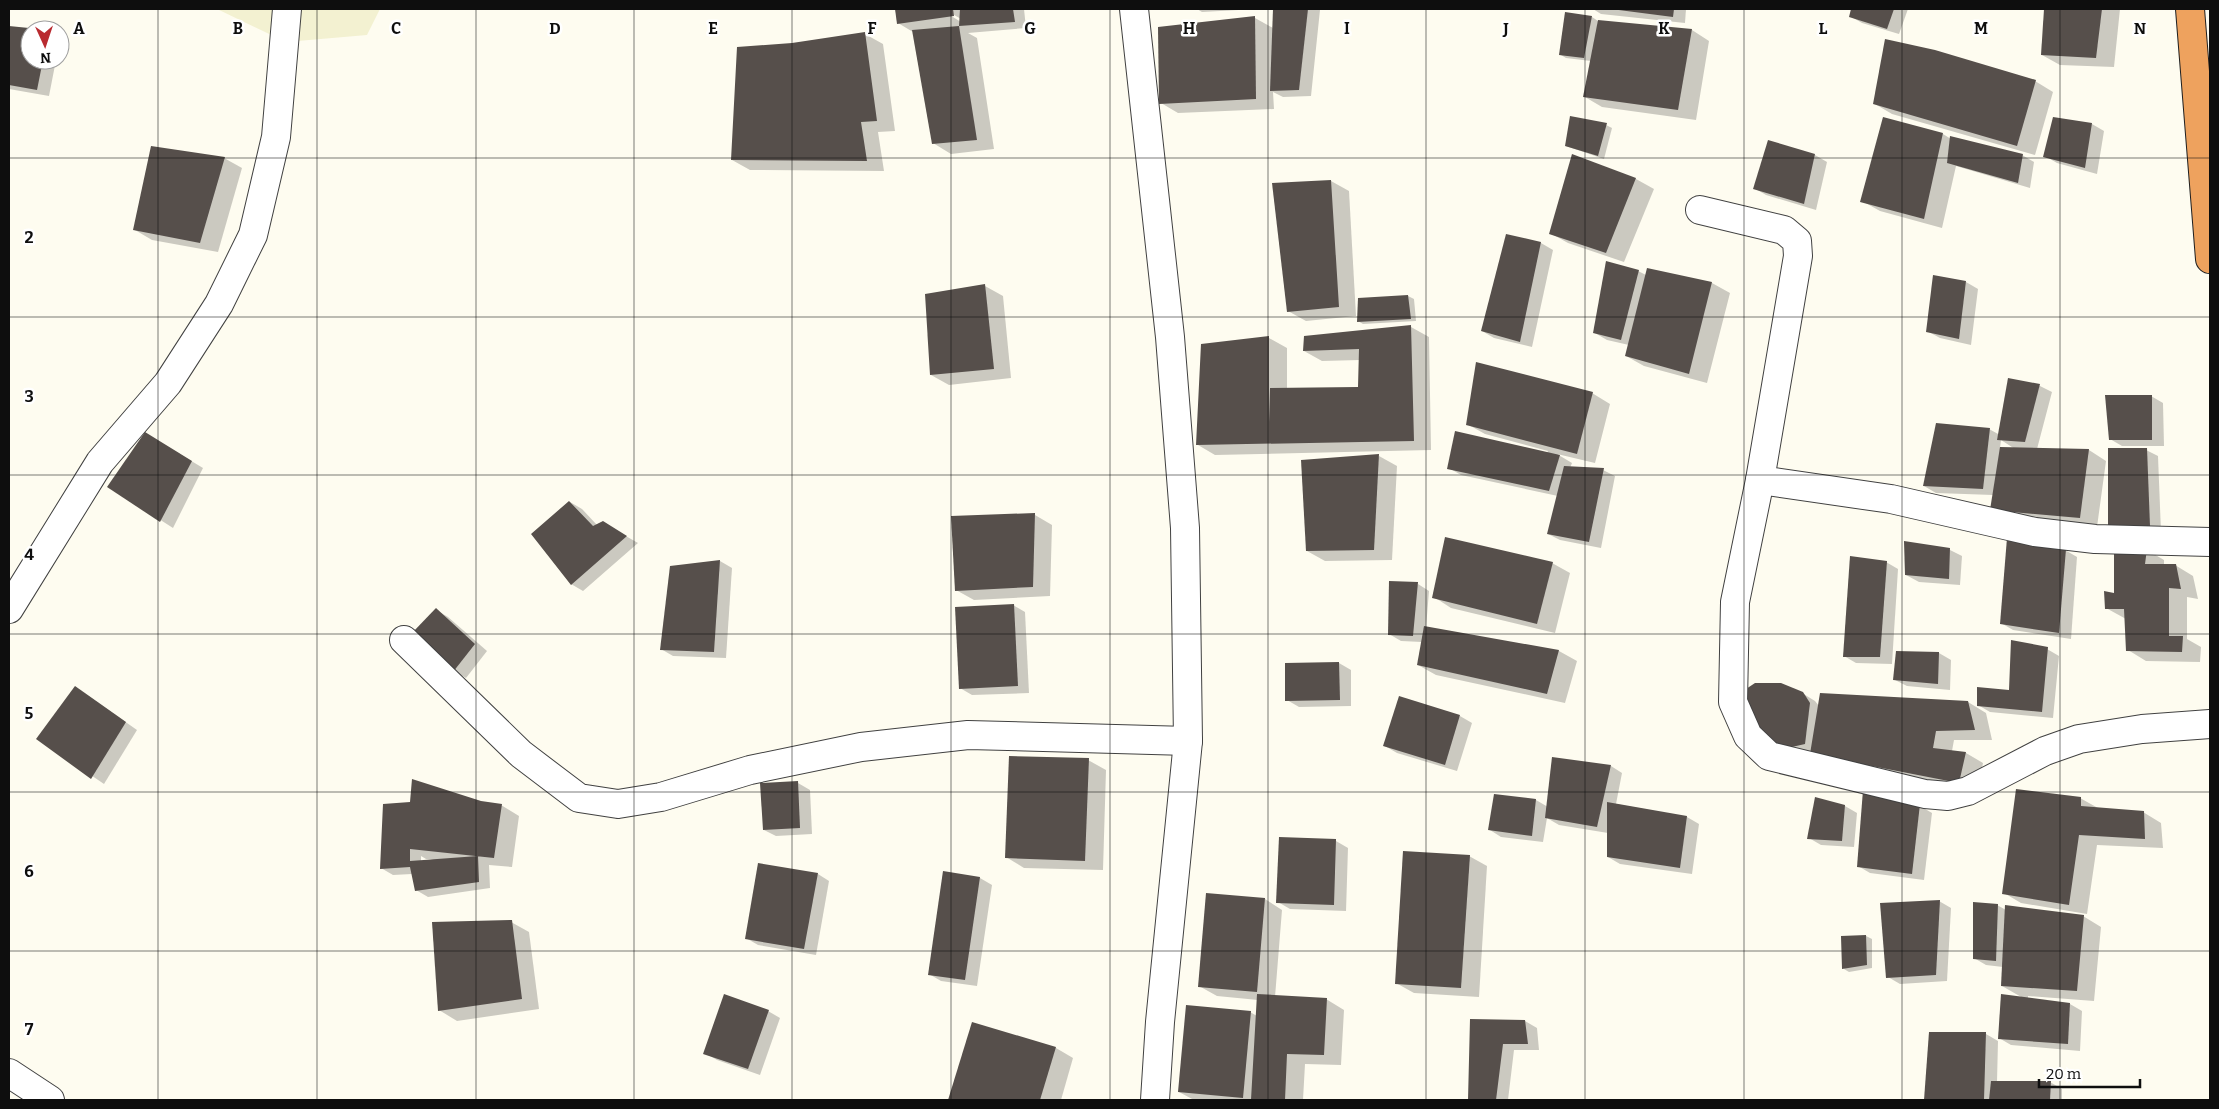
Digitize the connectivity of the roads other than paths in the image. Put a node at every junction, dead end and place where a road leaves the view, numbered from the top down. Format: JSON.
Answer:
{"nodes":[{"id":1,"x":287,"y":9,"type":"edge"},
{"id":2,"x":1134,"y":9,"type":"edge"},
{"id":3,"x":2190,"y":9,"type":"edge"},
{"id":4,"x":1700,"y":210,"type":"dead end"},
{"id":5,"x":2210,"y":259,"type":"edge"},
{"id":6,"x":1760,"y":480,"type":"junction"},
{"id":7,"x":2210,"y":542,"type":"edge"},
{"id":8,"x":9,"y":609,"type":"edge"},
{"id":9,"x":404,"y":640,"type":"dead end"},
{"id":10,"x":2210,"y":724,"type":"edge"},
{"id":11,"x":1188,"y":741,"type":"junction"},
{"id":12,"x":9,"y":1073,"type":"edge"},
{"id":13,"x":50,"y":1100,"type":"edge"},
{"id":14,"x":1155,"y":1100,"type":"edge"}],
"edges":[{"from":1,"to":8,"type":"street"},
{"from":2,"to":11,"type":"street"},
{"from":3,"to":5,"type":"highway"},
{"from":4,"to":6,"type":"street"},
{"from":6,"to":7,"type":"street"},
{"from":6,"to":10,"type":"street"},
{"from":9,"to":11,"type":"street"},
{"from":11,"to":14,"type":"street"},
{"from":12,"to":13,"type":"street"}]}
